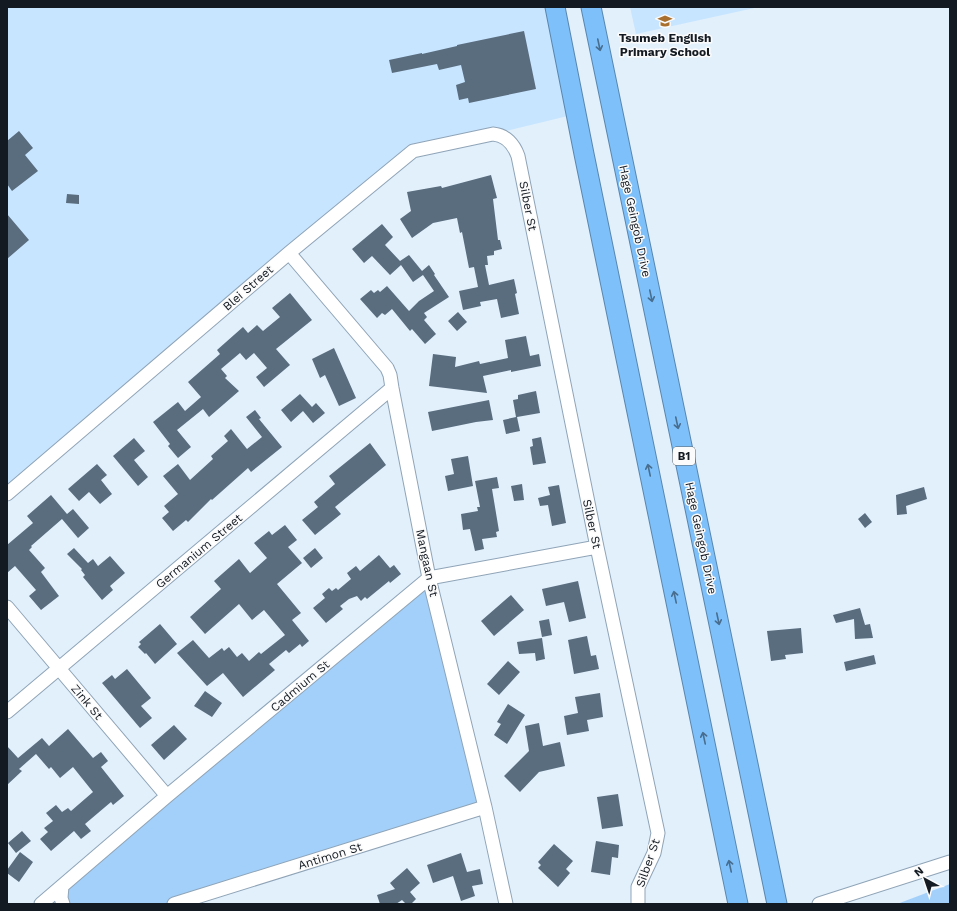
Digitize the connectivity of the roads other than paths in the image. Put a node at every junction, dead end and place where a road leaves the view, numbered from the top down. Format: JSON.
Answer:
{"nodes":[{"id":1,"x":555,"y":7,"type":"edge"},
{"id":2,"x":591,"y":7,"type":"edge"},
{"id":3,"x":510,"y":143,"type":"joint"},
{"id":4,"x":289,"y":253,"type":"junction"},
{"id":5,"x":392,"y":388,"type":"junction"},
{"id":6,"x":7,"y":494,"type":"edge"},
{"id":7,"x":597,"y":547,"type":"junction"},
{"id":8,"x":429,"y":578,"type":"junction"},
{"id":9,"x":7,"y":607,"type":"edge"},
{"id":10,"x":59,"y":669,"type":"junction"},
{"id":11,"x":7,"y":712,"type":"edge"},
{"id":12,"x":167,"y":796,"type":"junction"},
{"id":13,"x":485,"y":807,"type":"junction"},
{"id":14,"x":950,"y":862,"type":"edge"},
{"id":15,"x":62,"y":886,"type":"junction"},
{"id":16,"x":41,"y":904,"type":"edge"},
{"id":17,"x":63,"y":904,"type":"edge"},
{"id":18,"x":174,"y":904,"type":"edge"},
{"id":19,"x":506,"y":904,"type":"edge"},
{"id":20,"x":638,"y":904,"type":"edge"},
{"id":21,"x":738,"y":904,"type":"edge"},
{"id":22,"x":777,"y":904,"type":"edge"},
{"id":23,"x":819,"y":904,"type":"edge"}],
"edges":[{"from":21,"to":1,"type":"highway","one_way":true},
{"from":2,"to":22,"type":"highway","name":"Hage Geingob Drive","number":"B1","one_way":true},
{"from":3,"to":4,"type":"street","name":"Blei Street"},
{"from":3,"to":7,"type":"street","name":"Silber St"},
{"from":4,"to":5,"type":"street","name":"Mangaan St"},
{"from":4,"to":6,"type":"street","name":"Blei Street"},
{"from":5,"to":8,"type":"street","name":"Mangaan St"},
{"from":5,"to":10,"type":"street","name":"Germanium Street"},
{"from":7,"to":8,"type":"street","name":"Cadmium St"},
{"from":7,"to":20,"type":"street","name":"Silber St"},
{"from":8,"to":12,"type":"street","name":"Cadmium St"},
{"from":8,"to":13,"type":"street","name":"Mangaan St"},
{"from":9,"to":10,"type":"street","name":"Zink St"},
{"from":10,"to":11,"type":"street","name":"Germanium Street"},
{"from":10,"to":12,"type":"street","name":"Zink St"},
{"from":12,"to":15,"type":"street","name":"Cadmium St"},
{"from":13,"to":18,"type":"street","name":"Antimon St"},
{"from":13,"to":19,"type":"street","name":"Mangaan St"},
{"from":14,"to":23,"type":"street"},
{"from":15,"to":16,"type":"street","name":"Cadmium St"},
{"from":15,"to":17,"type":"street"}]}
